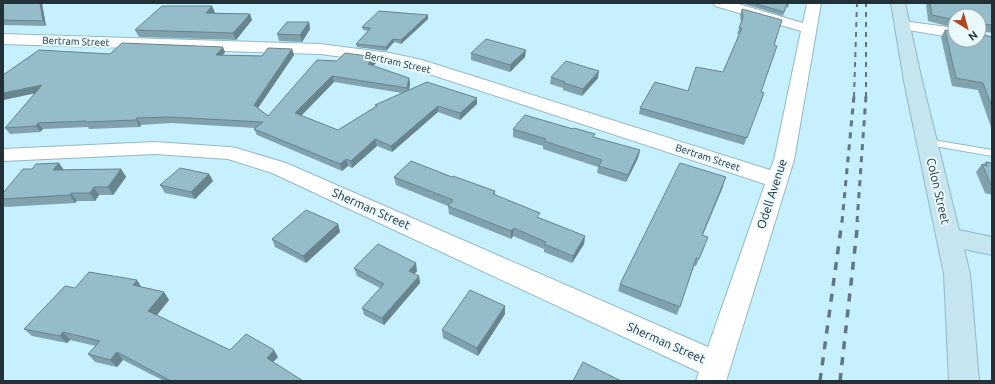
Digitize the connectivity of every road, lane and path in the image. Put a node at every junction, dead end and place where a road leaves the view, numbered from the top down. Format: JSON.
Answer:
{"nodes":[{"id":1,"x":720,"y":3,"type":"edge"},
{"id":2,"x":814,"y":3,"type":"edge"},
{"id":3,"x":898,"y":3,"type":"edge"},
{"id":4,"x":902,"y":25,"type":"junction"},
{"id":5,"x":809,"y":29,"type":"junction"},
{"id":6,"x":947,"y":32,"type":"edge"},
{"id":7,"x":3,"y":38,"type":"edge"},
{"id":8,"x":927,"y":142,"type":"junction"},
{"id":9,"x":992,"y":153,"type":"edge"},
{"id":10,"x":3,"y":155,"type":"edge"},
{"id":11,"x":777,"y":180,"type":"junction"},
{"id":12,"x":948,"y":237,"type":"junction"},
{"id":13,"x":992,"y":246,"type":"edge"},
{"id":14,"x":714,"y":373,"type":"edge"},
{"id":15,"x":964,"y":381,"type":"edge"}],
"edges":[{"from":1,"to":5,"type":"street"},
{"from":2,"to":5,"type":"street","name":"Odell Avenue"},
{"from":3,"to":4,"type":"main road","name":"Colon Street"},
{"from":4,"to":6,"type":"street"},
{"from":4,"to":8,"type":"main road","name":"Colon Street"},
{"from":5,"to":11,"type":"street","name":"Odell Avenue"},
{"from":7,"to":11,"type":"street","name":"Bertram Street"},
{"from":8,"to":9,"type":"lane"},
{"from":8,"to":12,"type":"main road","name":"Colon Street"},
{"from":10,"to":14,"type":"street","name":"Sherman Street"},
{"from":11,"to":14,"type":"street","name":"Odell Avenue"},
{"from":12,"to":13,"type":"main road"},
{"from":12,"to":15,"type":"main road","name":"Colon Street"}]}
